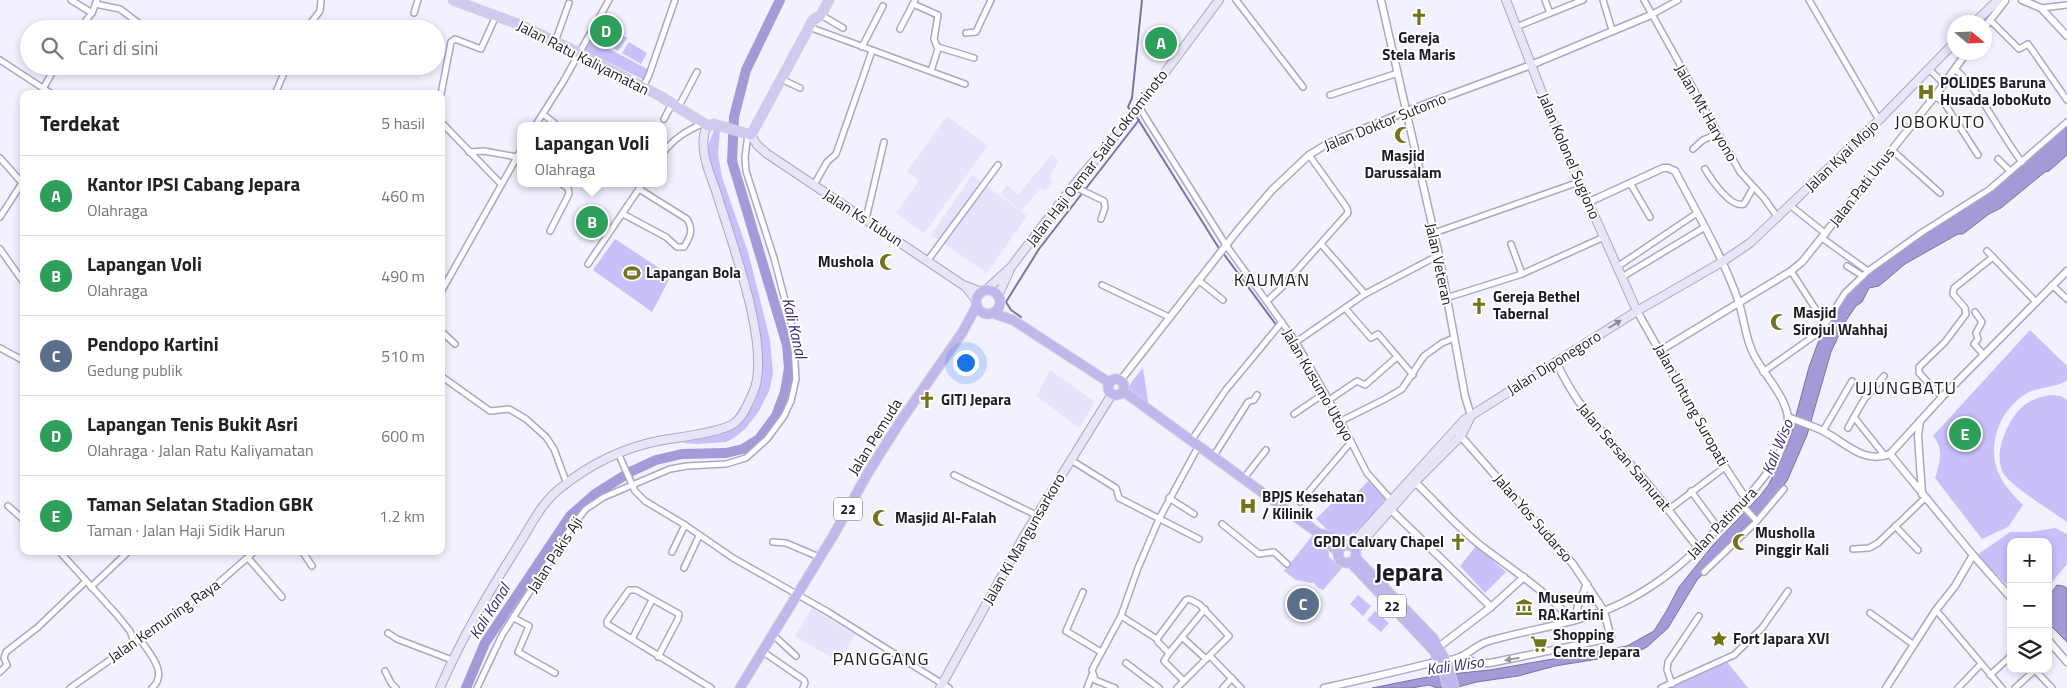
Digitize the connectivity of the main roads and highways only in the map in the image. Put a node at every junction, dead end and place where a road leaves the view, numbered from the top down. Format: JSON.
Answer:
{"nodes":[{"id":1,"x":453,"y":0,"type":"edge"},
{"id":2,"x":829,"y":0,"type":"edge"},
{"id":3,"x":1219,"y":0,"type":"edge"},
{"id":4,"x":1506,"y":0,"type":"edge"},
{"id":5,"x":2002,"y":1,"type":"edge"},
{"id":6,"x":1984,"y":15,"type":"edge"},
{"id":7,"x":1947,"y":50,"type":"edge"},
{"id":8,"x":706,"y":124,"type":"junction"},
{"id":9,"x":748,"y":134,"type":"junction"},
{"id":10,"x":1722,"y":262,"type":"joint"},
{"id":11,"x":1011,"y":267,"type":"junction"},
{"id":12,"x":999,"y":298,"type":"junction"},
{"id":13,"x":981,"y":300,"type":"junction"},
{"id":14,"x":1637,"y":311,"type":"junction"},
{"id":15,"x":992,"y":313,"type":"junction"},
{"id":16,"x":1014,"y":320,"type":"junction"},
{"id":17,"x":1110,"y":384,"type":"junction"},
{"id":18,"x":1123,"y":391,"type":"junction"},
{"id":19,"x":1112,"y":394,"type":"junction"},
{"id":20,"x":1349,"y":552,"type":"junction"},
{"id":21,"x":1447,"y":671,"type":"junction"},
{"id":22,"x":944,"y":687,"type":"edge"},
{"id":23,"x":440,"y":688,"type":"edge"},
{"id":24,"x":740,"y":688,"type":"edge"},
{"id":25,"x":1448,"y":688,"type":"edge"},
{"id":26,"x":1454,"y":688,"type":"edge"}],
"edges":[{"from":1,"to":8,"type":"main road","name":"Jalan Ratu Kaliyamatan"},
{"from":2,"to":9,"type":"main road"},
{"from":3,"to":11,"type":"main road","name":"Jalan Haji Oemar Said Cokrominoto"},
{"from":4,"to":14,"type":"main road","name":"Jalan Kolonel Sugiono"},
{"from":5,"to":6,"type":"main road"},
{"from":7,"to":10,"type":"main road","name":"Jalan Kyai Mojo"},
{"from":8,"to":9,"type":"main road"},
{"from":8,"to":23,"type":"main road"},
{"from":9,"to":13,"type":"main road","name":"Jalan Ks Tubun"},
{"from":10,"to":14,"type":"main road","name":"Jalan Diponegoro"},
{"from":11,"to":12,"type":"main road","name":"Jalan Haji Oemar Said Cokrominoto"},
{"from":11,"to":13,"type":"main road"},
{"from":12,"to":13,"type":"highway"},
{"from":12,"to":15,"type":"highway"},
{"from":12,"to":16,"type":"highway"},
{"from":13,"to":15,"type":"highway"},
{"from":13,"to":24,"type":"highway","name":"Jalan Pemuda","number":"22"},
{"from":20,"to":14,"type":"main road","name":"Jalan Diponegoro","one_way":true},
{"from":15,"to":16,"type":"highway"},
{"from":16,"to":17,"type":"highway"},
{"from":17,"to":18,"type":"highway"},
{"from":17,"to":19,"type":"highway"},
{"from":18,"to":19,"type":"highway"},
{"from":18,"to":20,"type":"highway","number":"22"},
{"from":19,"to":22,"type":"main road","name":"Jalan Ki Mangunsarkoro"},
{"from":20,"to":21,"type":"highway","number":"22"},
{"from":21,"to":25,"type":"highway","number":"22"},
{"from":21,"to":26,"type":"highway","number":"22"}]}
